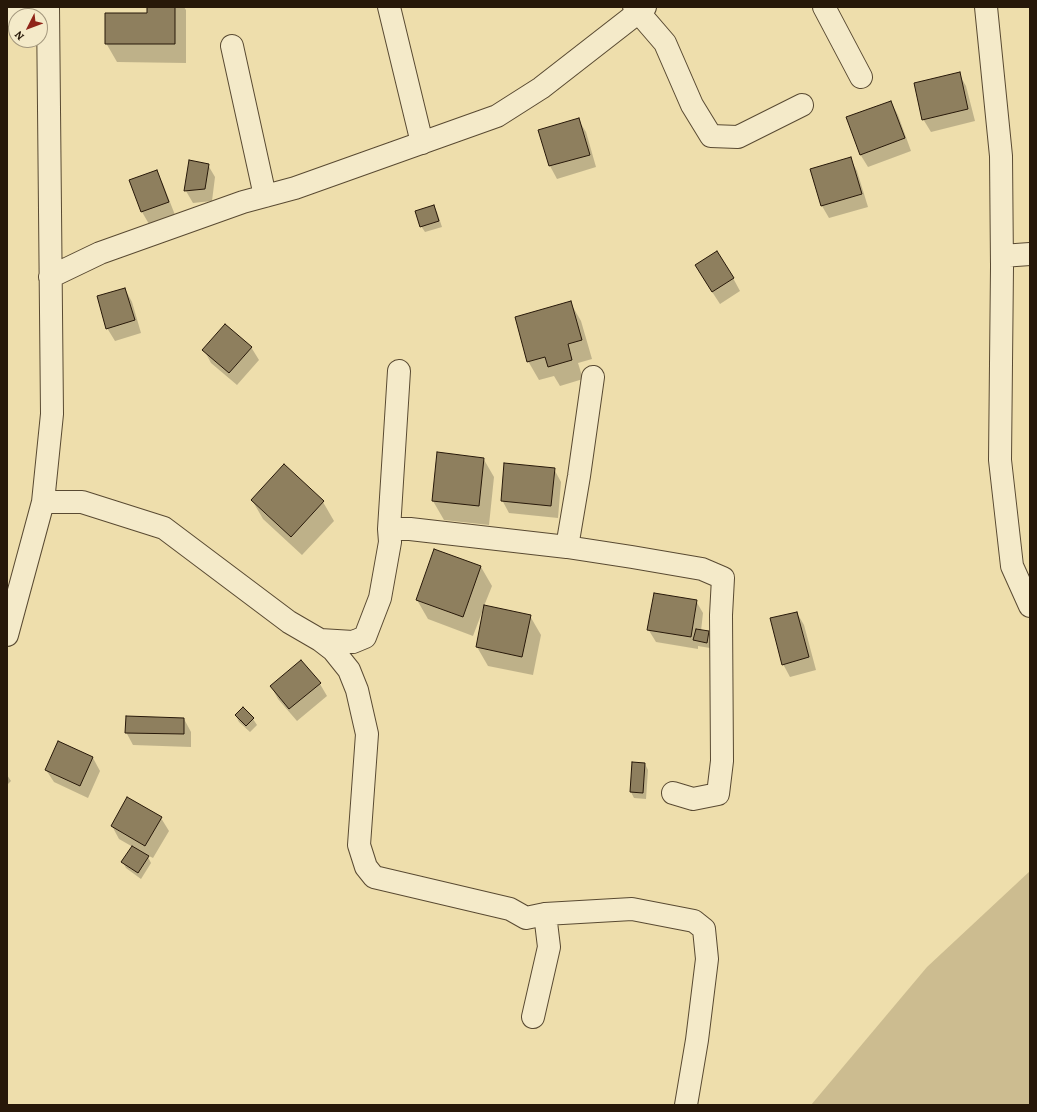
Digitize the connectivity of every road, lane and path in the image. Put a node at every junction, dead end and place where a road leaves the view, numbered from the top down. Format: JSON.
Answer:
{"nodes":[{"id":1,"x":389,"y":7,"type":"edge"},
{"id":2,"x":824,"y":7,"type":"edge"},
{"id":3,"x":986,"y":7,"type":"edge"},
{"id":4,"x":640,"y":9,"type":"edge"},
{"id":5,"x":232,"y":46,"type":"dead end"},
{"id":6,"x":44,"y":48,"type":"edge"},
{"id":7,"x":860,"y":77,"type":"dead end"},
{"id":8,"x":802,"y":105,"type":"dead end"},
{"id":9,"x":422,"y":143,"type":"junction"},
{"id":10,"x":265,"y":196,"type":"junction"},
{"id":11,"x":1030,"y":254,"type":"edge"},
{"id":12,"x":1002,"y":256,"type":"junction"},
{"id":13,"x":50,"y":277,"type":"junction"},
{"id":14,"x":399,"y":371,"type":"dead end"},
{"id":15,"x":593,"y":377,"type":"dead end"},
{"id":16,"x":43,"y":502,"type":"junction"},
{"id":17,"x":389,"y":529,"type":"junction"},
{"id":18,"x":567,"y":547,"type":"junction"},
{"id":19,"x":1030,"y":606,"type":"edge"},
{"id":20,"x":7,"y":635,"type":"edge"},
{"id":21,"x":320,"y":640,"type":"junction"},
{"id":22,"x":673,"y":793,"type":"dead end"},
{"id":23,"x":545,"y":914,"type":"junction"},
{"id":24,"x":533,"y":1017,"type":"dead end"},
{"id":25,"x":686,"y":1105,"type":"edge"}],
"edges":[{"from":1,"to":9,"type":"street"},
{"from":2,"to":7,"type":"street"},
{"from":3,"to":12,"type":"street"},
{"from":4,"to":8,"type":"street"},
{"from":4,"to":9,"type":"street"},
{"from":5,"to":10,"type":"street"},
{"from":6,"to":13,"type":"street"},
{"from":9,"to":10,"type":"street"},
{"from":10,"to":13,"type":"street"},
{"from":11,"to":12,"type":"street"},
{"from":12,"to":19,"type":"street"},
{"from":13,"to":16,"type":"street"},
{"from":14,"to":17,"type":"street"},
{"from":15,"to":18,"type":"street"},
{"from":16,"to":20,"type":"street"},
{"from":16,"to":21,"type":"street"},
{"from":17,"to":18,"type":"street"},
{"from":17,"to":21,"type":"street"},
{"from":18,"to":22,"type":"street"},
{"from":21,"to":23,"type":"street"},
{"from":23,"to":24,"type":"street"},
{"from":23,"to":25,"type":"street"}]}
